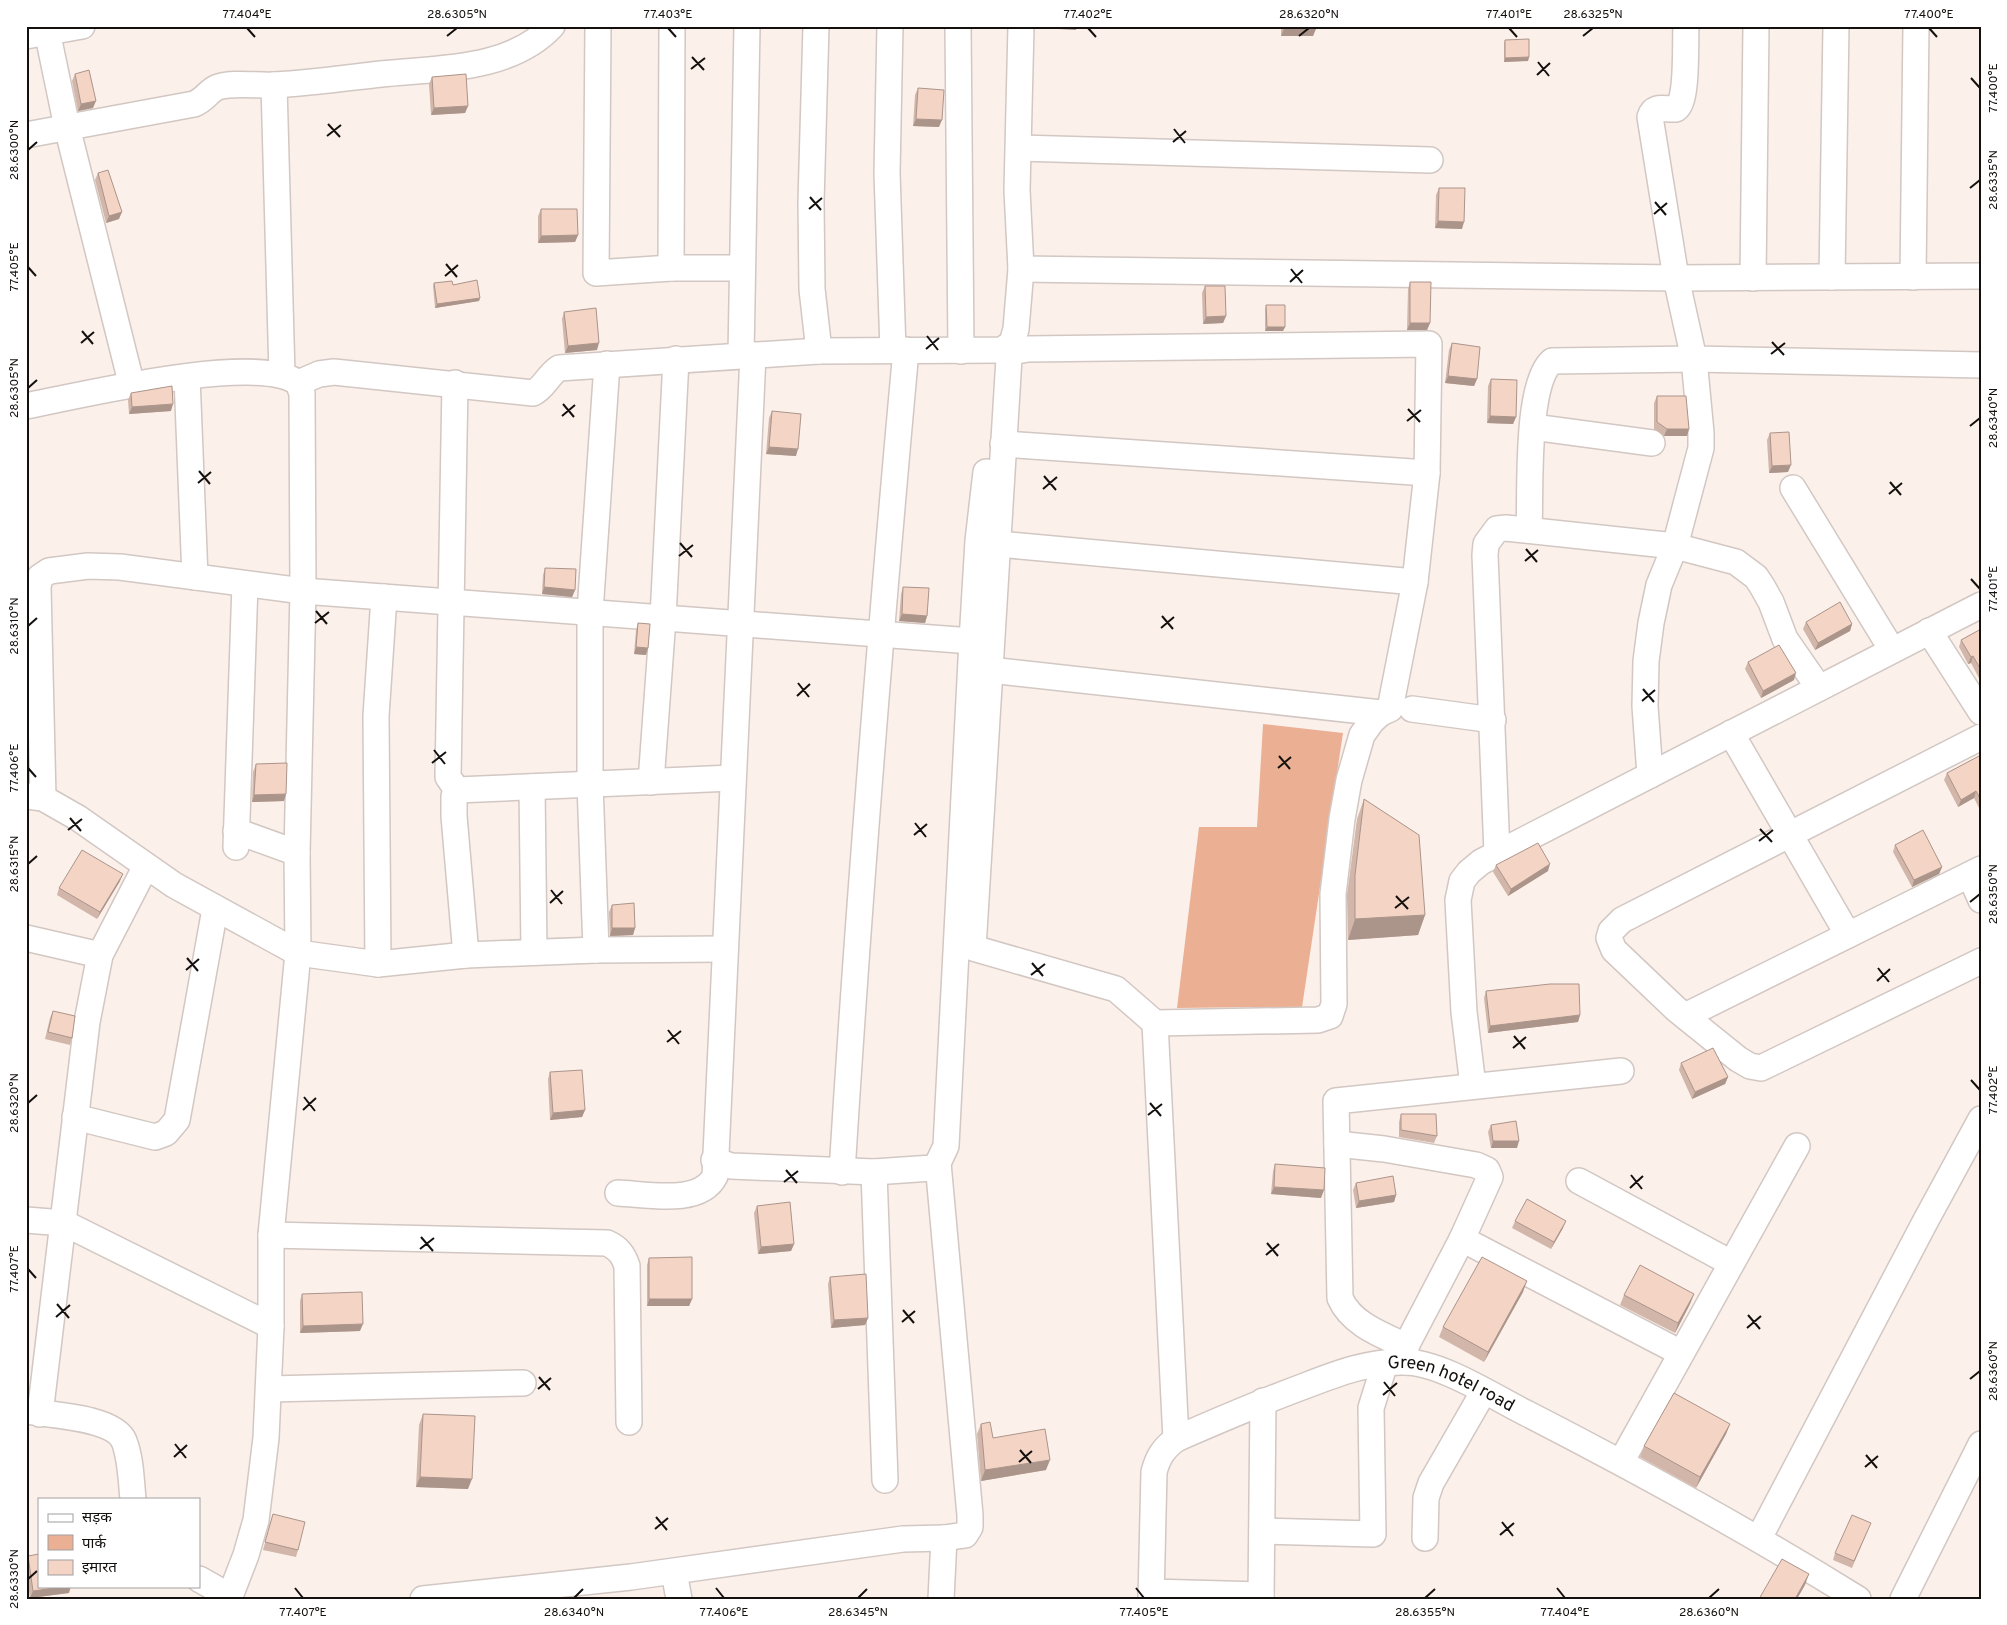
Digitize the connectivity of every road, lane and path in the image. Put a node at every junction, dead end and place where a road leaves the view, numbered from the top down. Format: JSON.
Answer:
{"nodes":[{"id":1,"x":82,"y":26,"type":"edge"},
{"id":2,"x":552,"y":26,"type":"edge"},
{"id":3,"x":598,"y":26,"type":"edge"},
{"id":4,"x":672,"y":26,"type":"edge"},
{"id":5,"x":747,"y":26,"type":"edge"},
{"id":6,"x":816,"y":26,"type":"edge"},
{"id":7,"x":890,"y":26,"type":"edge"},
{"id":8,"x":958,"y":26,"type":"edge"},
{"id":9,"x":1021,"y":26,"type":"edge"},
{"id":10,"x":1686,"y":26,"type":"edge"},
{"id":11,"x":1756,"y":26,"type":"edge"},
{"id":12,"x":1836,"y":26,"type":"edge"},
{"id":13,"x":1916,"y":26,"type":"edge"},
{"id":14,"x":39,"y":31,"type":"edge"},
{"id":15,"x":274,"y":85,"type":"junction"},
{"id":16,"x":67,"y":127,"type":"junction"},
{"id":17,"x":26,"y":135,"type":"edge"},
{"id":18,"x":1020,"y":148,"type":"junction"},
{"id":19,"x":1430,"y":160,"type":"dead end"},
{"id":20,"x":671,"y":268,"type":"junction"},
{"id":21,"x":742,"y":268,"type":"junction"},
{"id":22,"x":1021,"y":269,"type":"junction"},
{"id":23,"x":1981,"y":276,"type":"edge"},
{"id":24,"x":1832,"y":277,"type":"junction"},
{"id":25,"x":1913,"y":277,"type":"junction"},
{"id":26,"x":1676,"y":278,"type":"junction"},
{"id":27,"x":1753,"y":278,"type":"junction"},
{"id":28,"x":900,"y":350,"type":"junction"},
{"id":29,"x":1002,"y":350,"type":"junction"},
{"id":30,"x":819,"y":351,"type":"junction"},
{"id":31,"x":961,"y":351,"type":"junction"},
{"id":32,"x":747,"y":355,"type":"junction"},
{"id":33,"x":1694,"y":359,"type":"junction"},
{"id":34,"x":676,"y":360,"type":"junction"},
{"id":35,"x":607,"y":364,"type":"junction"},
{"id":36,"x":1981,"y":366,"type":"edge"},
{"id":37,"x":187,"y":377,"type":"junction"},
{"id":38,"x":290,"y":379,"type":"junction"},
{"id":39,"x":455,"y":383,"type":"junction"},
{"id":40,"x":132,"y":386,"type":"junction"},
{"id":41,"x":26,"y":406,"type":"edge"},
{"id":42,"x":1533,"y":427,"type":"junction"},
{"id":43,"x":1652,"y":443,"type":"dead end"},
{"id":44,"x":1003,"y":444,"type":"junction"},
{"id":45,"x":1426,"y":473,"type":"junction"},
{"id":46,"x":1793,"y":488,"type":"dead end"},
{"id":47,"x":1529,"y":530,"type":"junction"},
{"id":48,"x":998,"y":544,"type":"junction"},
{"id":49,"x":1675,"y":546,"type":"junction"},
{"id":50,"x":195,"y":577,"type":"junction"},
{"id":51,"x":1415,"y":582,"type":"junction"},
{"id":52,"x":245,"y":584,"type":"junction"},
{"id":53,"x":303,"y":591,"type":"junction"},
{"id":54,"x":384,"y":597,"type":"junction"},
{"id":55,"x":452,"y":602,"type":"junction"},
{"id":56,"x":1981,"y":604,"type":"edge"},
{"id":57,"x":590,"y":612,"type":"junction"},
{"id":58,"x":663,"y":618,"type":"junction"},
{"id":59,"x":740,"y":624,"type":"junction"},
{"id":60,"x":1929,"y":631,"type":"junction"},
{"id":61,"x":882,"y":634,"type":"junction"},
{"id":62,"x":972,"y":641,"type":"junction"},
{"id":63,"x":1892,"y":650,"type":"junction"},
{"id":64,"x":990,"y":670,"type":"junction"},
{"id":65,"x":1819,"y":688,"type":"junction"},
{"id":66,"x":1412,"y":710,"type":"dead end"},
{"id":67,"x":1981,"y":712,"type":"edge"},
{"id":68,"x":1381,"y":713,"type":"junction"},
{"id":69,"x":1493,"y":720,"type":"junction"},
{"id":70,"x":1731,"y":733,"type":"junction"},
{"id":71,"x":1981,"y":737,"type":"edge"},
{"id":72,"x":1650,"y":775,"type":"junction"},
{"id":73,"x":732,"y":778,"type":"junction"},
{"id":74,"x":651,"y":782,"type":"junction"},
{"id":75,"x":590,"y":784,"type":"junction"},
{"id":76,"x":532,"y":787,"type":"junction"},
{"id":77,"x":458,"y":790,"type":"junction"},
{"id":78,"x":35,"y":797,"type":"edge"},
{"id":79,"x":1790,"y":835,"type":"junction"},
{"id":80,"x":297,"y":853,"type":"junction"},
{"id":81,"x":1497,"y":853,"type":"junction"},
{"id":82,"x":146,"y":866,"type":"junction"},
{"id":83,"x":1975,"y":872,"type":"edge"},
{"id":84,"x":1981,"y":900,"type":"edge"},
{"id":85,"x":215,"y":909,"type":"junction"},
{"id":86,"x":1848,"y":935,"type":"junction"},
{"id":87,"x":26,"y":938,"type":"edge"},
{"id":88,"x":724,"y":949,"type":"junction"},
{"id":89,"x":596,"y":950,"type":"junction"},
{"id":90,"x":534,"y":952,"type":"junction"},
{"id":91,"x":298,"y":953,"type":"junction"},
{"id":92,"x":100,"y":955,"type":"junction"},
{"id":93,"x":466,"y":955,"type":"junction"},
{"id":94,"x":1981,"y":961,"type":"edge"},
{"id":95,"x":378,"y":964,"type":"junction"},
{"id":96,"x":1685,"y":1016,"type":"junction"},
{"id":97,"x":1155,"y":1023,"type":"junction"},
{"id":98,"x":1621,"y":1071,"type":"dead end"},
{"id":99,"x":1474,"y":1086,"type":"junction"},
{"id":100,"x":75,"y":1117,"type":"junction"},
{"id":101,"x":1981,"y":1119,"type":"edge"},
{"id":102,"x":1337,"y":1144,"type":"junction"},
{"id":103,"x":1797,"y":1146,"type":"dead end"},
{"id":104,"x":714,"y":1160,"type":"junction"},
{"id":105,"x":938,"y":1163,"type":"junction"},
{"id":106,"x":842,"y":1172,"type":"junction"},
{"id":107,"x":874,"y":1172,"type":"junction"},
{"id":108,"x":1579,"y":1181,"type":"dead end"},
{"id":109,"x":618,"y":1192,"type":"dead end"},
{"id":110,"x":26,"y":1220,"type":"edge"},
{"id":111,"x":64,"y":1223,"type":"junction"},
{"id":112,"x":271,"y":1235,"type":"junction"},
{"id":113,"x":1462,"y":1239,"type":"junction"},
{"id":114,"x":1731,"y":1263,"type":"junction"},
{"id":115,"x":271,"y":1326,"type":"junction"},
{"id":116,"x":1681,"y":1353,"type":"junction"},
{"id":117,"x":1399,"y":1357,"type":"junction"},
{"id":118,"x":523,"y":1383,"type":"dead end"},
{"id":119,"x":269,"y":1388,"type":"junction"},
{"id":120,"x":1484,"y":1391,"type":"junction"},
{"id":121,"x":1263,"y":1401,"type":"junction"},
{"id":122,"x":33,"y":1412,"type":"edge"},
{"id":123,"x":630,"y":1422,"type":"dead end"},
{"id":124,"x":1176,"y":1439,"type":"junction"},
{"id":125,"x":1981,"y":1444,"type":"edge"},
{"id":126,"x":1621,"y":1462,"type":"junction"},
{"id":127,"x":885,"y":1480,"type":"dead end"},
{"id":128,"x":133,"y":1498,"type":"edge"},
{"id":129,"x":1262,"y":1531,"type":"junction"},
{"id":130,"x":944,"y":1538,"type":"junction"},
{"id":131,"x":1424,"y":1538,"type":"dead end"},
{"id":132,"x":1759,"y":1538,"type":"junction"},
{"id":133,"x":674,"y":1572,"type":"junction"},
{"id":134,"x":200,"y":1580,"type":"edge"},
{"id":135,"x":1151,"y":1595,"type":"edge"},
{"id":136,"x":229,"y":1597,"type":"edge"},
{"id":137,"x":1261,"y":1597,"type":"edge"},
{"id":138,"x":423,"y":1599,"type":"edge"},
{"id":139,"x":678,"y":1599,"type":"edge"},
{"id":140,"x":941,"y":1599,"type":"edge"},
{"id":141,"x":1858,"y":1599,"type":"edge"},
{"id":142,"x":1903,"y":1599,"type":"edge"}],
"edges":[{"from":1,"to":14,"type":"street"},
{"from":2,"to":15,"type":"street"},
{"from":3,"to":20,"type":"street"},
{"from":4,"to":20,"type":"street"},
{"from":5,"to":21,"type":"street"},
{"from":6,"to":30,"type":"street"},
{"from":7,"to":28,"type":"street"},
{"from":8,"to":31,"type":"street"},
{"from":9,"to":18,"type":"street"},
{"from":10,"to":26,"type":"street"},
{"from":11,"to":27,"type":"street"},
{"from":12,"to":24,"type":"street"},
{"from":13,"to":25,"type":"street"},
{"from":14,"to":16,"type":"street"},
{"from":15,"to":16,"type":"street"},
{"from":15,"to":38,"type":"street"},
{"from":16,"to":17,"type":"street"},
{"from":16,"to":40,"type":"street"},
{"from":18,"to":19,"type":"street"},
{"from":18,"to":22,"type":"street"},
{"from":20,"to":21,"type":"street"},
{"from":21,"to":32,"type":"street"},
{"from":22,"to":26,"type":"street"},
{"from":22,"to":29,"type":"street"},
{"from":23,"to":25,"type":"street"},
{"from":24,"to":25,"type":"street"},
{"from":24,"to":27,"type":"street"},
{"from":26,"to":27,"type":"street"},
{"from":26,"to":33,"type":"street"},
{"from":28,"to":30,"type":"street"},
{"from":28,"to":31,"type":"street"},
{"from":28,"to":61,"type":"street"},
{"from":29,"to":31,"type":"street"},
{"from":29,"to":62,"type":"street"},
{"from":30,"to":32,"type":"street"},
{"from":32,"to":34,"type":"street"},
{"from":32,"to":59,"type":"street"},
{"from":33,"to":36,"type":"street"},
{"from":33,"to":42,"type":"street"},
{"from":33,"to":49,"type":"street"},
{"from":34,"to":35,"type":"street"},
{"from":34,"to":58,"type":"street"},
{"from":35,"to":39,"type":"street"},
{"from":35,"to":57,"type":"street"},
{"from":37,"to":38,"type":"street"},
{"from":37,"to":40,"type":"street"},
{"from":37,"to":50,"type":"street"},
{"from":38,"to":39,"type":"street"},
{"from":38,"to":53,"type":"street"},
{"from":39,"to":55,"type":"street"},
{"from":40,"to":41,"type":"street"},
{"from":42,"to":43,"type":"street"},
{"from":42,"to":47,"type":"street"},
{"from":44,"to":45,"type":"street"},
{"from":44,"to":45,"type":"street"},
{"from":44,"to":48,"type":"street"},
{"from":45,"to":51,"type":"street"},
{"from":46,"to":63,"type":"street"},
{"from":47,"to":49,"type":"street"},
{"from":47,"to":69,"type":"street"},
{"from":48,"to":51,"type":"street"},
{"from":48,"to":64,"type":"street"},
{"from":49,"to":65,"type":"street"},
{"from":49,"to":72,"type":"street"},
{"from":50,"to":52,"type":"street"},
{"from":50,"to":78,"type":"street"},
{"from":51,"to":68,"type":"street"},
{"from":52,"to":53,"type":"street"},
{"from":52,"to":80,"type":"street"},
{"from":53,"to":54,"type":"street"},
{"from":53,"to":80,"type":"street"},
{"from":54,"to":55,"type":"street"},
{"from":54,"to":95,"type":"street"},
{"from":55,"to":57,"type":"street"},
{"from":55,"to":77,"type":"street"},
{"from":56,"to":60,"type":"street"},
{"from":57,"to":58,"type":"street"},
{"from":57,"to":75,"type":"street"},
{"from":58,"to":59,"type":"street"},
{"from":58,"to":74,"type":"street"},
{"from":59,"to":61,"type":"street"},
{"from":59,"to":73,"type":"street"},
{"from":60,"to":63,"type":"street"},
{"from":60,"to":67,"type":"street"},
{"from":61,"to":62,"type":"street"},
{"from":61,"to":106,"type":"street"},
{"from":62,"to":105,"type":"street"},
{"from":63,"to":65,"type":"street"},
{"from":64,"to":68,"type":"street"},
{"from":64,"to":97,"type":"street"},
{"from":65,"to":70,"type":"street"},
{"from":66,"to":69,"type":"street"},
{"from":68,"to":97,"type":"street"},
{"from":69,"to":81,"type":"street"},
{"from":70,"to":72,"type":"street"},
{"from":70,"to":79,"type":"street"},
{"from":71,"to":79,"type":"street"},
{"from":72,"to":81,"type":"street"},
{"from":73,"to":74,"type":"street"},
{"from":73,"to":88,"type":"street"},
{"from":74,"to":75,"type":"street"},
{"from":75,"to":76,"type":"street"},
{"from":75,"to":89,"type":"street"},
{"from":76,"to":77,"type":"street"},
{"from":76,"to":90,"type":"street"},
{"from":77,"to":93,"type":"street"},
{"from":78,"to":82,"type":"street"},
{"from":79,"to":86,"type":"street"},
{"from":79,"to":96,"type":"street"},
{"from":80,"to":91,"type":"street"},
{"from":81,"to":99,"type":"street"},
{"from":82,"to":85,"type":"street"},
{"from":82,"to":92,"type":"street"},
{"from":83,"to":84,"type":"street"},
{"from":83,"to":86,"type":"street"},
{"from":85,"to":91,"type":"street"},
{"from":85,"to":100,"type":"street"},
{"from":86,"to":96,"type":"street"},
{"from":87,"to":92,"type":"street"},
{"from":88,"to":89,"type":"street"},
{"from":88,"to":104,"type":"street"},
{"from":89,"to":90,"type":"street"},
{"from":90,"to":93,"type":"street"},
{"from":91,"to":95,"type":"street"},
{"from":91,"to":112,"type":"street"},
{"from":92,"to":100,"type":"street"},
{"from":93,"to":95,"type":"street"},
{"from":94,"to":96,"type":"street"},
{"from":97,"to":124,"type":"street"},
{"from":98,"to":99,"type":"street"},
{"from":99,"to":102,"type":"street"},
{"from":100,"to":111,"type":"street"},
{"from":101,"to":132,"type":"street"},
{"from":102,"to":113,"type":"street"},
{"from":102,"to":117,"type":"street"},
{"from":103,"to":114,"type":"street"},
{"from":104,"to":106,"type":"street"},
{"from":104,"to":109,"type":"street"},
{"from":105,"to":107,"type":"street"},
{"from":105,"to":130,"type":"street"},
{"from":106,"to":107,"type":"street"},
{"from":107,"to":127,"type":"street"},
{"from":108,"to":114,"type":"street"},
{"from":110,"to":111,"type":"street"},
{"from":111,"to":115,"type":"street"},
{"from":111,"to":122,"type":"street"},
{"from":112,"to":115,"type":"street"},
{"from":112,"to":123,"type":"street"},
{"from":113,"to":116,"type":"street"},
{"from":113,"to":117,"type":"street"},
{"from":114,"to":116,"type":"street"},
{"from":115,"to":119,"type":"street"},
{"from":116,"to":126,"type":"street"},
{"from":117,"to":120,"type":"street","name":"Green hotel road"},
{"from":117,"to":121,"type":"street","name":"Green hotel road"},
{"from":117,"to":129,"type":"street"},
{"from":118,"to":119,"type":"street"},
{"from":119,"to":136,"type":"street"},
{"from":120,"to":126,"type":"street","name":"Green hotel road"},
{"from":120,"to":131,"type":"street"},
{"from":121,"to":124,"type":"street","name":"Green hotel road"},
{"from":121,"to":129,"type":"street"},
{"from":122,"to":128,"type":"street"},
{"from":124,"to":135,"type":"street","name":"Green hotel road"},
{"from":125,"to":142,"type":"street"},
{"from":126,"to":132,"type":"street","name":"Green hotel road"},
{"from":129,"to":137,"type":"street"},
{"from":130,"to":133,"type":"street"},
{"from":130,"to":140,"type":"street"},
{"from":132,"to":141,"type":"street","name":"Green hotel road"},
{"from":133,"to":138,"type":"street"},
{"from":133,"to":139,"type":"street"},
{"from":134,"to":136,"type":"street"},
{"from":135,"to":137,"type":"street"}]}
